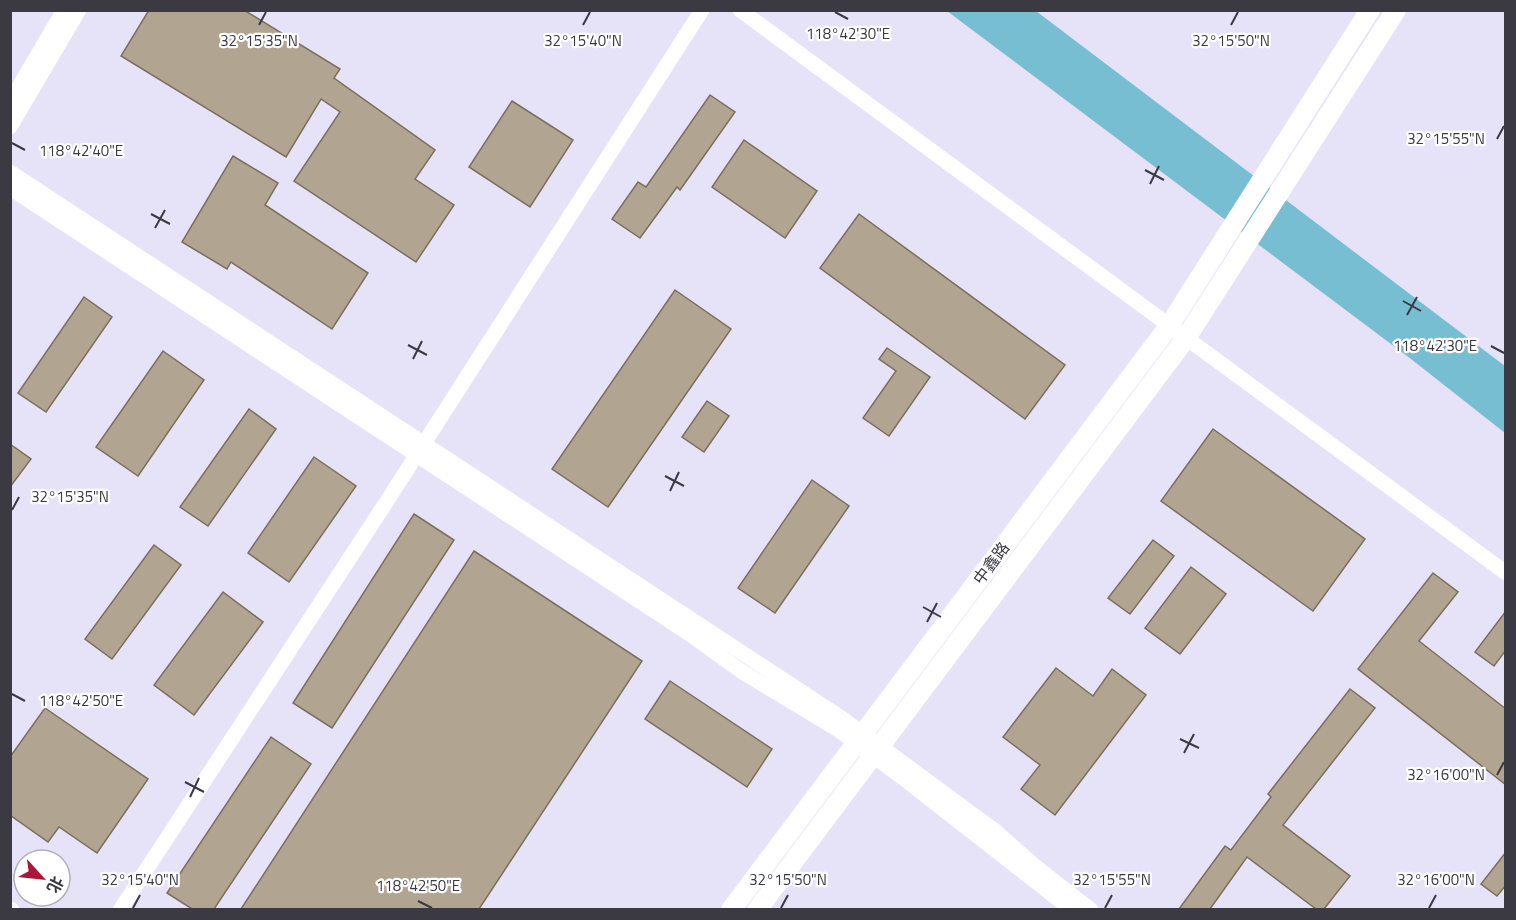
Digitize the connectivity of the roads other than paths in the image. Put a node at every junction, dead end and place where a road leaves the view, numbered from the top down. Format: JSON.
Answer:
{"nodes":[{"id":1,"x":64,"y":10,"type":"edge"},
{"id":2,"x":79,"y":10,"type":"edge"},
{"id":3,"x":702,"y":10,"type":"edge"},
{"id":4,"x":740,"y":10,"type":"edge"},
{"id":5,"x":1370,"y":10,"type":"edge"},
{"id":6,"x":1396,"y":10,"type":"edge"},
{"id":7,"x":10,"y":102,"type":"edge"},
{"id":8,"x":10,"y":127,"type":"edge"},
{"id":9,"x":10,"y":172,"type":"edge"},
{"id":10,"x":10,"y":188,"type":"edge"},
{"id":11,"x":1170,"y":326,"type":"junction"},
{"id":12,"x":1186,"y":338,"type":"junction"},
{"id":13,"x":420,"y":450,"type":"junction"},
{"id":14,"x":1506,"y":573,"type":"edge"},
{"id":15,"x":860,"y":739,"type":"junction"},
{"id":16,"x":876,"y":751,"type":"junction"},
{"id":17,"x":120,"y":909,"type":"edge"},
{"id":18,"x":730,"y":909,"type":"edge"},
{"id":19,"x":757,"y":909,"type":"edge"},
{"id":20,"x":1072,"y":909,"type":"edge"},
{"id":21,"x":1090,"y":909,"type":"edge"}],
"edges":[{"from":1,"to":7,"type":"street"},
{"from":2,"to":8,"type":"street"},
{"from":3,"to":13,"type":"street"},
{"from":4,"to":11,"type":"street"},
{"from":5,"to":11,"type":"main road","name":"中鑫路"},
{"from":6,"to":12,"type":"main road","name":"中鑫路"},
{"from":9,"to":13,"type":"street"},
{"from":10,"to":13,"type":"street"},
{"from":11,"to":12,"type":"street"},
{"from":11,"to":15,"type":"main road","name":"中鑫路"},
{"from":12,"to":14,"type":"street"},
{"from":12,"to":16,"type":"main road","name":"中鑫路"},
{"from":13,"to":15,"type":"street"},
{"from":13,"to":17,"type":"street"},
{"from":15,"to":16,"type":"street"},
{"from":15,"to":18,"type":"main road","name":"中鑫路"},
{"from":16,"to":19,"type":"main road","name":"中鑫路"},
{"from":16,"to":20,"type":"street"},
{"from":16,"to":21,"type":"street"}]}
